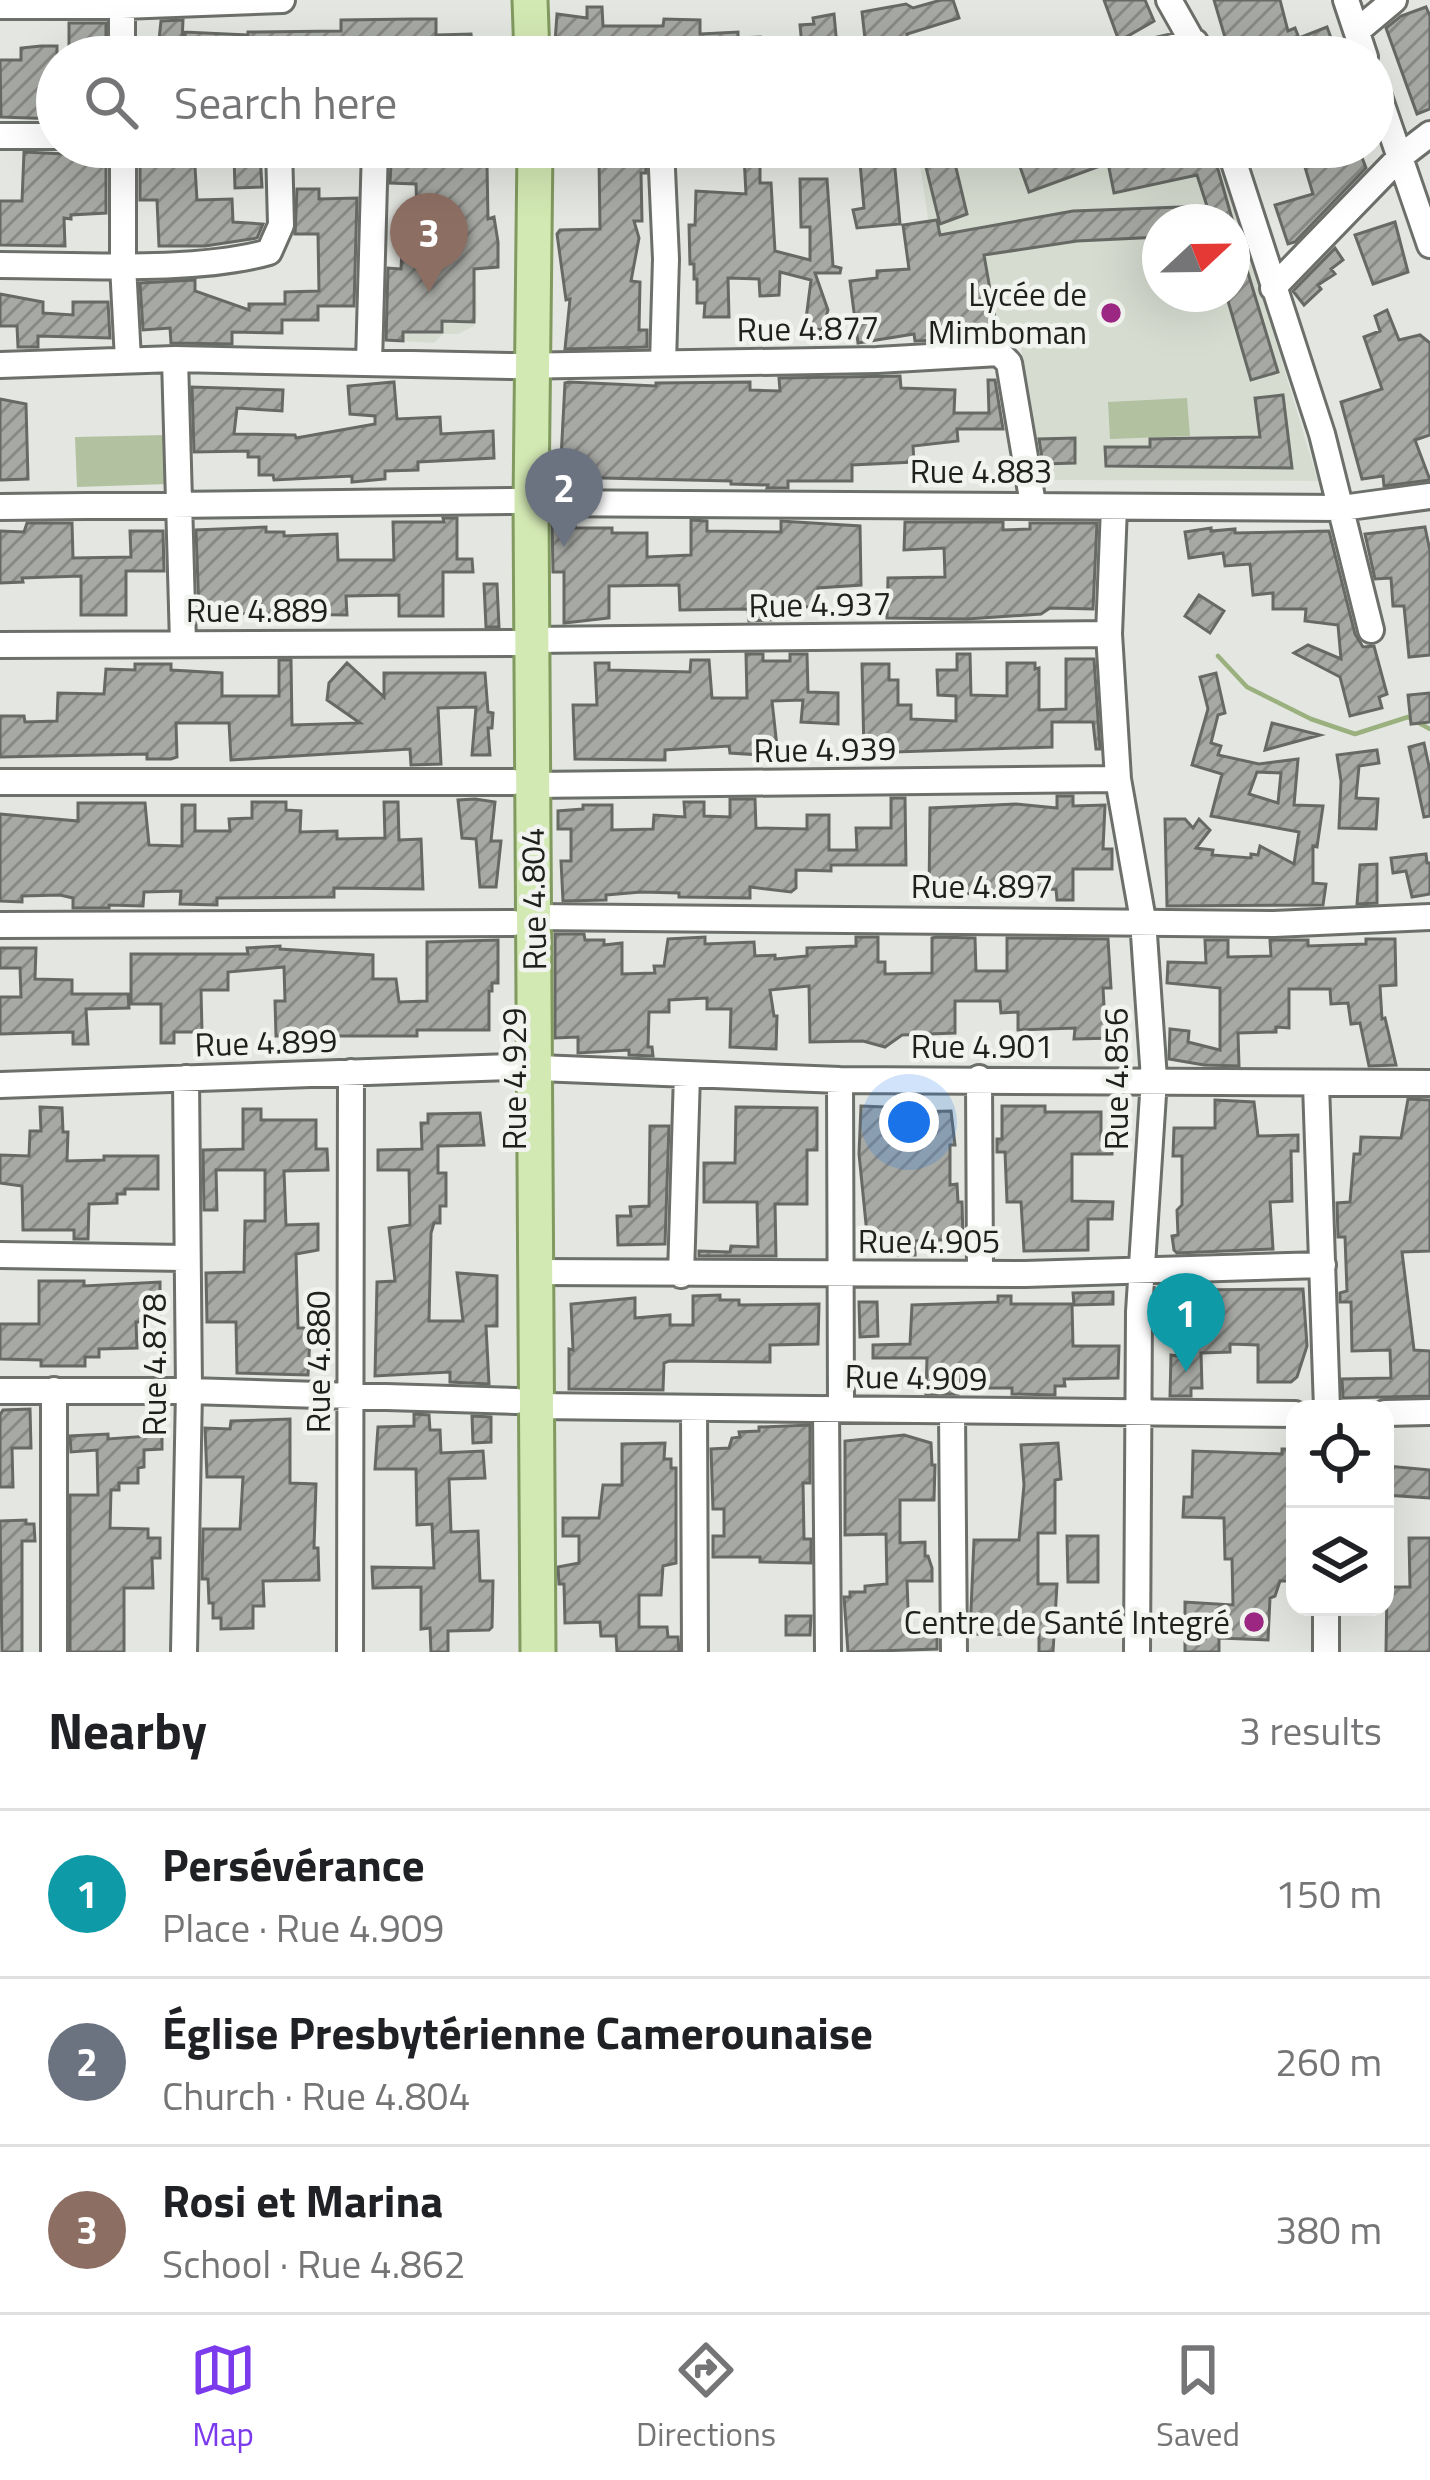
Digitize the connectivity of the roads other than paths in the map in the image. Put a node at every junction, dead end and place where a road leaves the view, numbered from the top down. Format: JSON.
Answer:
{"nodes":[{"id":1,"x":282,"y":0,"type":"edge"},
{"id":2,"x":512,"y":0,"type":"edge"},
{"id":3,"x":530,"y":0,"type":"edge"},
{"id":4,"x":1169,"y":0,"type":"edge"},
{"id":5,"x":1346,"y":0,"type":"edge"},
{"id":6,"x":1394,"y":0,"type":"edge"},
{"id":7,"x":122,"y":3,"type":"edge"},
{"id":8,"x":0,"y":6,"type":"edge"},
{"id":9,"x":1357,"y":32,"type":"junction"},
{"id":10,"x":122,"y":36,"type":"edge"},
{"id":11,"x":513,"y":36,"type":"edge"},
{"id":12,"x":531,"y":36,"type":"edge"},
{"id":13,"x":1190,"y":36,"type":"edge"},
{"id":14,"x":1358,"y":36,"type":"edge"},
{"id":15,"x":1430,"y":134,"type":"edge"},
{"id":16,"x":0,"y":136,"type":"edge"},
{"id":17,"x":36,"y":136,"type":"edge"},
{"id":18,"x":1394,"y":140,"type":"edge"},
{"id":19,"x":1400,"y":158,"type":"junction"},
{"id":20,"x":1394,"y":164,"type":"edge"},
{"id":21,"x":123,"y":168,"type":"edge"},
{"id":22,"x":280,"y":168,"type":"edge"},
{"id":23,"x":374,"y":168,"type":"edge"},
{"id":24,"x":517,"y":168,"type":"edge"},
{"id":25,"x":535,"y":168,"type":"edge"},
{"id":26,"x":663,"y":168,"type":"edge"},
{"id":27,"x":1235,"y":168,"type":"edge"},
{"id":28,"x":1390,"y":168,"type":"edge"},
{"id":29,"x":1430,"y":242,"type":"edge"},
{"id":30,"x":123,"y":265,"type":"junction"},
{"id":31,"x":0,"y":266,"type":"edge"},
{"id":32,"x":1273,"y":288,"type":"junction"},
{"id":33,"x":175,"y":359,"type":"junction"},
{"id":34,"x":128,"y":360,"type":"junction"},
{"id":35,"x":368,"y":363,"type":"junction"},
{"id":36,"x":663,"y":363,"type":"junction"},
{"id":37,"x":0,"y":365,"type":"edge"},
{"id":38,"x":523,"y":365,"type":"junction"},
{"id":39,"x":1430,"y":496,"type":"edge"},
{"id":40,"x":522,"y":502,"type":"junction"},
{"id":41,"x":1033,"y":503,"type":"junction"},
{"id":42,"x":177,"y":504,"type":"junction"},
{"id":43,"x":0,"y":507,"type":"edge"},
{"id":44,"x":1114,"y":507,"type":"junction"},
{"id":45,"x":1342,"y":508,"type":"junction"},
{"id":46,"x":1371,"y":630,"type":"dead end"},
{"id":47,"x":1109,"y":634,"type":"junction"},
{"id":48,"x":523,"y":641,"type":"junction"},
{"id":49,"x":183,"y":643,"type":"junction"},
{"id":50,"x":0,"y":645,"type":"edge"},
{"id":51,"x":1118,"y":778,"type":"junction"},
{"id":52,"x":0,"y":782,"type":"edge"},
{"id":53,"x":522,"y":783,"type":"junction"},
{"id":54,"x":1430,"y":917,"type":"edge"},
{"id":55,"x":524,"y":920,"type":"junction"},
{"id":56,"x":1143,"y":920,"type":"junction"},
{"id":57,"x":0,"y":925,"type":"edge"},
{"id":58,"x":524,"y":1068,"type":"junction"},
{"id":59,"x":351,"y":1072,"type":"junction"},
{"id":60,"x":687,"y":1074,"type":"junction"},
{"id":61,"x":186,"y":1078,"type":"junction"},
{"id":62,"x":979,"y":1078,"type":"junction"},
{"id":63,"x":1154,"y":1079,"type":"junction"},
{"id":64,"x":839,"y":1080,"type":"junction"},
{"id":65,"x":1430,"y":1083,"type":"edge"},
{"id":66,"x":1316,"y":1084,"type":"junction"},
{"id":67,"x":0,"y":1085,"type":"edge"},
{"id":68,"x":0,"y":1255,"type":"edge"},
{"id":69,"x":185,"y":1258,"type":"junction"},
{"id":70,"x":1323,"y":1265,"type":"junction"},
{"id":71,"x":534,"y":1272,"type":"junction"},
{"id":72,"x":1144,"y":1272,"type":"junction"},
{"id":73,"x":841,"y":1274,"type":"junction"},
{"id":74,"x":980,"y":1274,"type":"junction"},
{"id":75,"x":680,"y":1275,"type":"junction"},
{"id":76,"x":54,"y":1390,"type":"junction"},
{"id":77,"x":0,"y":1391,"type":"edge"},
{"id":78,"x":188,"y":1391,"type":"junction"},
{"id":79,"x":353,"y":1398,"type":"junction"},
{"id":80,"x":1327,"y":1400,"type":"edge"},
{"id":81,"x":526,"y":1404,"type":"junction"},
{"id":82,"x":694,"y":1408,"type":"junction"},
{"id":83,"x":834,"y":1409,"type":"junction"},
{"id":84,"x":952,"y":1411,"type":"junction"},
{"id":85,"x":1430,"y":1412,"type":"edge"},
{"id":86,"x":1138,"y":1413,"type":"junction"},
{"id":87,"x":1394,"y":1413,"type":"edge"},
{"id":88,"x":1286,"y":1414,"type":"edge"},
{"id":89,"x":1326,"y":1616,"type":"edge"},
{"id":90,"x":54,"y":1652,"type":"edge"},
{"id":91,"x":184,"y":1652,"type":"edge"},
{"id":92,"x":350,"y":1652,"type":"edge"},
{"id":93,"x":515,"y":1652,"type":"edge"},
{"id":94,"x":538,"y":1652,"type":"edge"},
{"id":95,"x":695,"y":1652,"type":"edge"},
{"id":96,"x":828,"y":1652,"type":"edge"},
{"id":97,"x":954,"y":1652,"type":"edge"},
{"id":98,"x":1137,"y":1652,"type":"edge"},
{"id":99,"x":1326,"y":1652,"type":"edge"}],
"edges":[{"from":1,"to":7,"type":"street"},
{"from":2,"to":11,"type":"main road"},
{"from":3,"to":12,"type":"main road"},
{"from":4,"to":13,"type":"street"},
{"from":5,"to":9,"type":"street"},
{"from":6,"to":9,"type":"street"},
{"from":7,"to":8,"type":"street"},
{"from":7,"to":10,"type":"street"},
{"from":9,"to":14,"type":"street"},
{"from":15,"to":19,"type":"street"},
{"from":16,"to":17,"type":"street"},
{"from":18,"to":19,"type":"street"},
{"from":19,"to":20,"type":"street"},
{"from":19,"to":29,"type":"street"},
{"from":21,"to":30,"type":"street"},
{"from":22,"to":30,"type":"street"},
{"from":23,"to":35,"type":"street"},
{"from":24,"to":38,"type":"main road"},
{"from":25,"to":38,"type":"main road","name":"Rue 4.804"},
{"from":26,"to":36,"type":"street"},
{"from":27,"to":32,"type":"street"},
{"from":28,"to":32,"type":"street"},
{"from":30,"to":31,"type":"street"},
{"from":30,"to":34,"type":"street"},
{"from":32,"to":45,"type":"street"},
{"from":33,"to":34,"type":"street","name":"Rue 4.877"},
{"from":33,"to":35,"type":"street","name":"Rue 4.877"},
{"from":33,"to":42,"type":"street"},
{"from":34,"to":37,"type":"street","name":"Rue 4.877"},
{"from":35,"to":38,"type":"street","name":"Rue 4.877"},
{"from":36,"to":38,"type":"street","name":"Rue 4.877"},
{"from":36,"to":41,"type":"street","name":"Rue 4.877"},
{"from":38,"to":40,"type":"main road","name":"Rue 4.804"},
{"from":39,"to":45,"type":"street","name":"Rue 4.883"},
{"from":40,"to":41,"type":"street","name":"Rue 4.883"},
{"from":40,"to":42,"type":"street","name":"Rue 4.883"},
{"from":40,"to":48,"type":"main road","name":"Rue 4.804"},
{"from":41,"to":44,"type":"street","name":"Rue 4.883"},
{"from":42,"to":43,"type":"street","name":"Rue 4.883"},
{"from":42,"to":49,"type":"street"},
{"from":44,"to":45,"type":"street","name":"Rue 4.883"},
{"from":44,"to":47,"type":"street","name":"Rue 4.856"},
{"from":45,"to":46,"type":"street"},
{"from":47,"to":48,"type":"street","name":"Rue 4.937"},
{"from":47,"to":51,"type":"street","name":"Rue 4.856"},
{"from":48,"to":49,"type":"street","name":"Rue 4.889"},
{"from":48,"to":53,"type":"main road","name":"Rue 4.804"},
{"from":49,"to":50,"type":"street","name":"Rue 4.889"},
{"from":51,"to":53,"type":"street","name":"Rue 4.939"},
{"from":51,"to":56,"type":"street","name":"Rue 4.856"},
{"from":52,"to":53,"type":"street","name":"Rue 4.939"},
{"from":53,"to":55,"type":"main road","name":"Rue 4.804"},
{"from":54,"to":56,"type":"street","name":"Rue 4.897"},
{"from":55,"to":56,"type":"street","name":"Rue 4.897"},
{"from":55,"to":57,"type":"street","name":"Rue 4.897"},
{"from":55,"to":58,"type":"main road","name":"Rue 4.804"},
{"from":56,"to":63,"type":"street","name":"Rue 4.856"},
{"from":58,"to":59,"type":"street","name":"Rue 4.899"},
{"from":58,"to":60,"type":"street","name":"Rue 4.901"},
{"from":58,"to":71,"type":"main road","name":"Rue 4.804"},
{"from":58,"to":81,"type":"main road","name":"Rue 4.929"},
{"from":59,"to":61,"type":"street","name":"Rue 4.899"},
{"from":59,"to":79,"type":"street","name":"Rue 4.880"},
{"from":60,"to":64,"type":"street","name":"Rue 4.901"},
{"from":60,"to":75,"type":"street"},
{"from":61,"to":67,"type":"street","name":"Rue 4.899"},
{"from":61,"to":69,"type":"street","name":"Rue 4.878"},
{"from":62,"to":63,"type":"street","name":"Rue 4.901"},
{"from":62,"to":64,"type":"street","name":"Rue 4.901"},
{"from":62,"to":74,"type":"street"},
{"from":63,"to":66,"type":"street","name":"Rue 4.901"},
{"from":63,"to":72,"type":"street","name":"Rue 4.856"},
{"from":64,"to":73,"type":"street"},
{"from":65,"to":66,"type":"street","name":"Rue 4.901"},
{"from":66,"to":70,"type":"street"},
{"from":68,"to":69,"type":"street"},
{"from":69,"to":78,"type":"street","name":"Rue 4.878"},
{"from":70,"to":72,"type":"street","name":"Rue 4.905"},
{"from":70,"to":80,"type":"street"},
{"from":71,"to":75,"type":"street","name":"Rue 4.905"},
{"from":71,"to":81,"type":"main road","name":"Rue 4.804"},
{"from":72,"to":74,"type":"street","name":"Rue 4.905"},
{"from":72,"to":86,"type":"street","name":"Rue 4.856"},
{"from":73,"to":74,"type":"street","name":"Rue 4.905"},
{"from":73,"to":75,"type":"street","name":"Rue 4.905"},
{"from":73,"to":83,"type":"street"},
{"from":76,"to":77,"type":"street","name":"Rue 4.909"},
{"from":76,"to":78,"type":"street","name":"Rue 4.909"},
{"from":76,"to":90,"type":"street"},
{"from":78,"to":79,"type":"street","name":"Rue 4.909"},
{"from":78,"to":91,"type":"street","name":"Rue 4.878"},
{"from":79,"to":81,"type":"street","name":"Rue 4.909"},
{"from":79,"to":92,"type":"street","name":"Rue 4.880"},
{"from":81,"to":82,"type":"street","name":"Rue 4.909"},
{"from":81,"to":93,"type":"main road","name":"Rue 4.929"},
{"from":81,"to":94,"type":"main road","name":"Rue 4.804"},
{"from":82,"to":83,"type":"street","name":"Rue 4.909"},
{"from":82,"to":95,"type":"street"},
{"from":83,"to":84,"type":"street","name":"Rue 4.909"},
{"from":83,"to":96,"type":"street"},
{"from":84,"to":86,"type":"street","name":"Rue 4.909"},
{"from":84,"to":97,"type":"street"},
{"from":85,"to":87,"type":"street"},
{"from":86,"to":88,"type":"street","name":"Rue 4.909"},
{"from":86,"to":98,"type":"street","name":"Rue 4.856"},
{"from":89,"to":99,"type":"street"}]}
